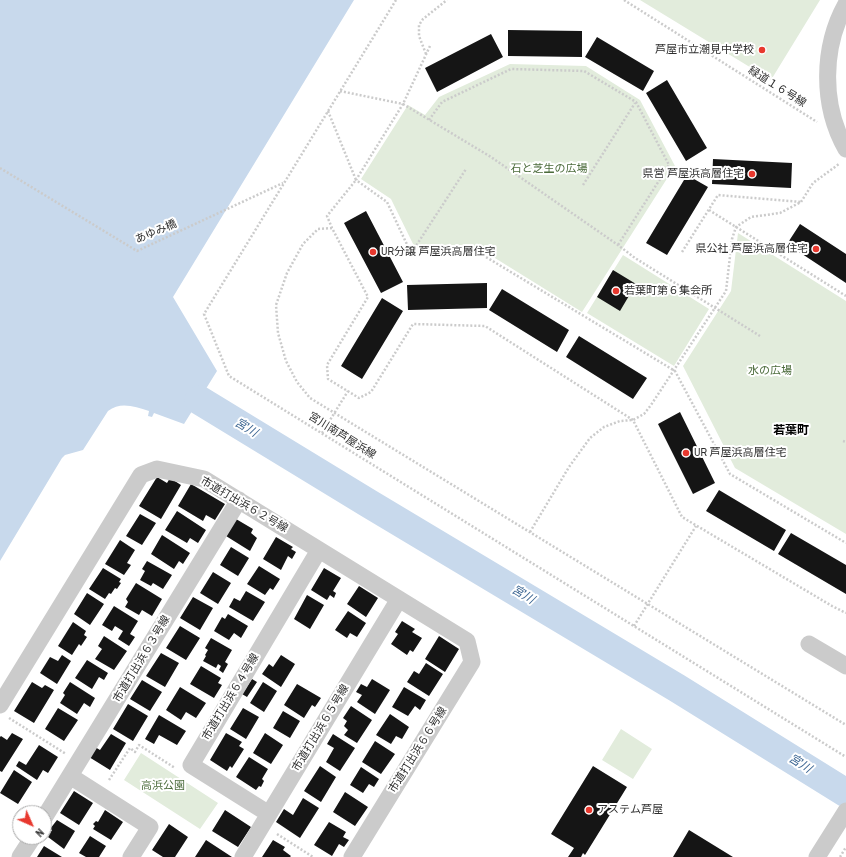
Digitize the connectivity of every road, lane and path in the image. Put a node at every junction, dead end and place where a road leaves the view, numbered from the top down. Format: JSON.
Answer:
{"nodes":[{"id":1,"x":396,"y":0,"type":"edge"},
{"id":2,"x":447,"y":0,"type":"edge"},
{"id":3,"x":624,"y":0,"type":"edge"},
{"id":4,"x":846,"y":4,"type":"edge"},
{"id":5,"x":430,"y":46,"type":"dead end"},
{"id":6,"x":426,"y":54,"type":"junction"},
{"id":7,"x":340,"y":91,"type":"junction"},
{"id":8,"x":636,"y":102,"type":"junction"},
{"id":9,"x":403,"y":104,"type":"junction"},
{"id":10,"x":328,"y":111,"type":"junction"},
{"id":11,"x":429,"y":120,"type":"junction"},
{"id":12,"x":842,"y":149,"type":"edge"},
{"id":13,"x":0,"y":168,"type":"edge"},
{"id":14,"x":466,"y":169,"type":"dead end"},
{"id":15,"x":356,"y":180,"type":"junction"},
{"id":16,"x":284,"y":183,"type":"junction"},
{"id":17,"x":583,"y":185,"type":"dead end"},
{"id":18,"x":801,"y":202,"type":"junction"},
{"id":19,"x":709,"y":210,"type":"junction"},
{"id":20,"x":736,"y":227,"type":"junction"},
{"id":21,"x":332,"y":228,"type":"junction"},
{"id":22,"x":618,"y":245,"type":"junction"},
{"id":23,"x":682,"y":252,"type":"dead end"},
{"id":24,"x":411,"y":253,"type":"junction"},
{"id":25,"x":846,"y":296,"type":"edge"},
{"id":26,"x":715,"y":308,"type":"junction"},
{"id":27,"x":760,"y":336,"type":"dead end"},
{"id":28,"x":675,"y":371,"type":"junction"},
{"id":29,"x":348,"y":391,"type":"junction"},
{"id":30,"x":334,"y":413,"type":"junction"},
{"id":31,"x":633,"y":420,"type":"junction"},
{"id":32,"x":322,"y":433,"type":"junction"},
{"id":33,"x":239,"y":500,"type":"junction"},
{"id":34,"x":696,"y":526,"type":"junction"},
{"id":35,"x":530,"y":532,"type":"junction"},
{"id":36,"x":846,"y":543,"type":"edge"},
{"id":37,"x":319,"y":550,"type":"junction"},
{"id":38,"x":399,"y":600,"type":"junction"},
{"id":39,"x":648,"y":604,"type":"junction"},
{"id":40,"x":846,"y":613,"type":"edge"},
{"id":41,"x":634,"y":626,"type":"junction"},
{"id":42,"x":467,"y":641,"type":"joint"},
{"id":43,"x":809,"y":644,"type":"dead end"},
{"id":44,"x":846,"y":666,"type":"edge"},
{"id":45,"x":3,"y":711,"type":"edge"},
{"id":46,"x":846,"y":725,"type":"edge"},
{"id":47,"x":846,"y":757,"type":"edge"},
{"id":48,"x":79,"y":762,"type":"junction"},
{"id":49,"x":178,"y":770,"type":"dead end"},
{"id":50,"x":70,"y":776,"type":"junction"},
{"id":51,"x":103,"y":777,"type":"dead end"},
{"id":52,"x":52,"y":805,"type":"edge"},
{"id":53,"x":842,"y":816,"type":"edge"},
{"id":54,"x":265,"y":819,"type":"junction"},
{"id":55,"x":28,"y":845,"type":"edge"},
{"id":56,"x":846,"y":847,"type":"edge"},
{"id":57,"x":20,"y":857,"type":"edge"},
{"id":58,"x":131,"y":857,"type":"edge"},
{"id":59,"x":243,"y":857,"type":"edge"},
{"id":60,"x":313,"y":857,"type":"edge"},
{"id":61,"x":352,"y":857,"type":"edge"},
{"id":62,"x":817,"y":857,"type":"edge"},
{"id":63,"x":840,"y":857,"type":"edge"}],
"edges":[{"from":1,"to":7,"type":"path"},
{"from":2,"to":6,"type":"path"},
{"from":3,"to":12,"type":"path","name":"緑道１６号線"},
{"from":4,"to":12,"type":"street"},
{"from":5,"to":6,"type":"path"},
{"from":6,"to":9,"type":"path"},
{"from":7,"to":9,"type":"path"},
{"from":7,"to":10,"type":"path"},
{"from":8,"to":11,"type":"path"},
{"from":8,"to":17,"type":"path"},
{"from":8,"to":22,"type":"path"},
{"from":9,"to":11,"type":"path"},
{"from":9,"to":15,"type":"path"},
{"from":10,"to":15,"type":"path"},
{"from":10,"to":16,"type":"path"},
{"from":11,"to":22,"type":"path"},
{"from":12,"to":18,"type":"path"},
{"from":13,"to":16,"type":"path","name":"あゆみ橋"},
{"from":14,"to":24,"type":"path"},
{"from":15,"to":21,"type":"path"},
{"from":15,"to":24,"type":"path"},
{"from":16,"to":32,"type":"path","name":"宮川南芦屋浜線"},
{"from":18,"to":19,"type":"path"},
{"from":18,"to":20,"type":"path"},
{"from":19,"to":20,"type":"path"},
{"from":19,"to":23,"type":"path"},
{"from":20,"to":25,"type":"path"},
{"from":20,"to":26,"type":"path"},
{"from":21,"to":29,"type":"path"},
{"from":21,"to":30,"type":"path"},
{"from":22,"to":26,"type":"path"},
{"from":24,"to":28,"type":"path"},
{"from":26,"to":27,"type":"path"},
{"from":26,"to":28,"type":"path"},
{"from":28,"to":31,"type":"path"},
{"from":28,"to":36,"type":"path"},
{"from":29,"to":30,"type":"path"},
{"from":29,"to":31,"type":"path"},
{"from":30,"to":32,"type":"path"},
{"from":30,"to":35,"type":"path"},
{"from":31,"to":34,"type":"path"},
{"from":31,"to":35,"type":"path"},
{"from":32,"to":41,"type":"path","name":"宮川南芦屋浜線"},
{"from":33,"to":37,"type":"street","name":"市道打出浜６２号線"},
{"from":33,"to":45,"type":"street","name":"市道打出浜６２号線"},
{"from":33,"to":48,"type":"street","name":"市道打出浜６３号線"},
{"from":34,"to":39,"type":"path"},
{"from":34,"to":40,"type":"path"},
{"from":35,"to":39,"type":"path"},
{"from":37,"to":38,"type":"street","name":"市道打出浜６２号線"},
{"from":37,"to":54,"type":"street","name":"市道打出浜６４号線"},
{"from":38,"to":42,"type":"street","name":"市道打出浜６２号線"},
{"from":38,"to":54,"type":"street","name":"市道打出浜６５号線"},
{"from":39,"to":41,"type":"path"},
{"from":39,"to":46,"type":"path"},
{"from":41,"to":47,"type":"path","name":"宮川南芦屋浜線"},
{"from":42,"to":61,"type":"street","name":"市道打出浜６６号線"},
{"from":43,"to":44,"type":"street"},
{"from":45,"to":48,"type":"path"},
{"from":48,"to":50,"type":"street","name":"市道打出浜６３号線"},
{"from":49,"to":51,"type":"path"},
{"from":50,"to":52,"type":"street","name":"市道打出浜６３号線"},
{"from":50,"to":58,"type":"street"},
{"from":53,"to":62,"type":"street"},
{"from":54,"to":59,"type":"street","name":"市道打出浜６５号線"},
{"from":54,"to":60,"type":"path"},
{"from":55,"to":57,"type":"street"},
{"from":56,"to":63,"type":"path"}]}
